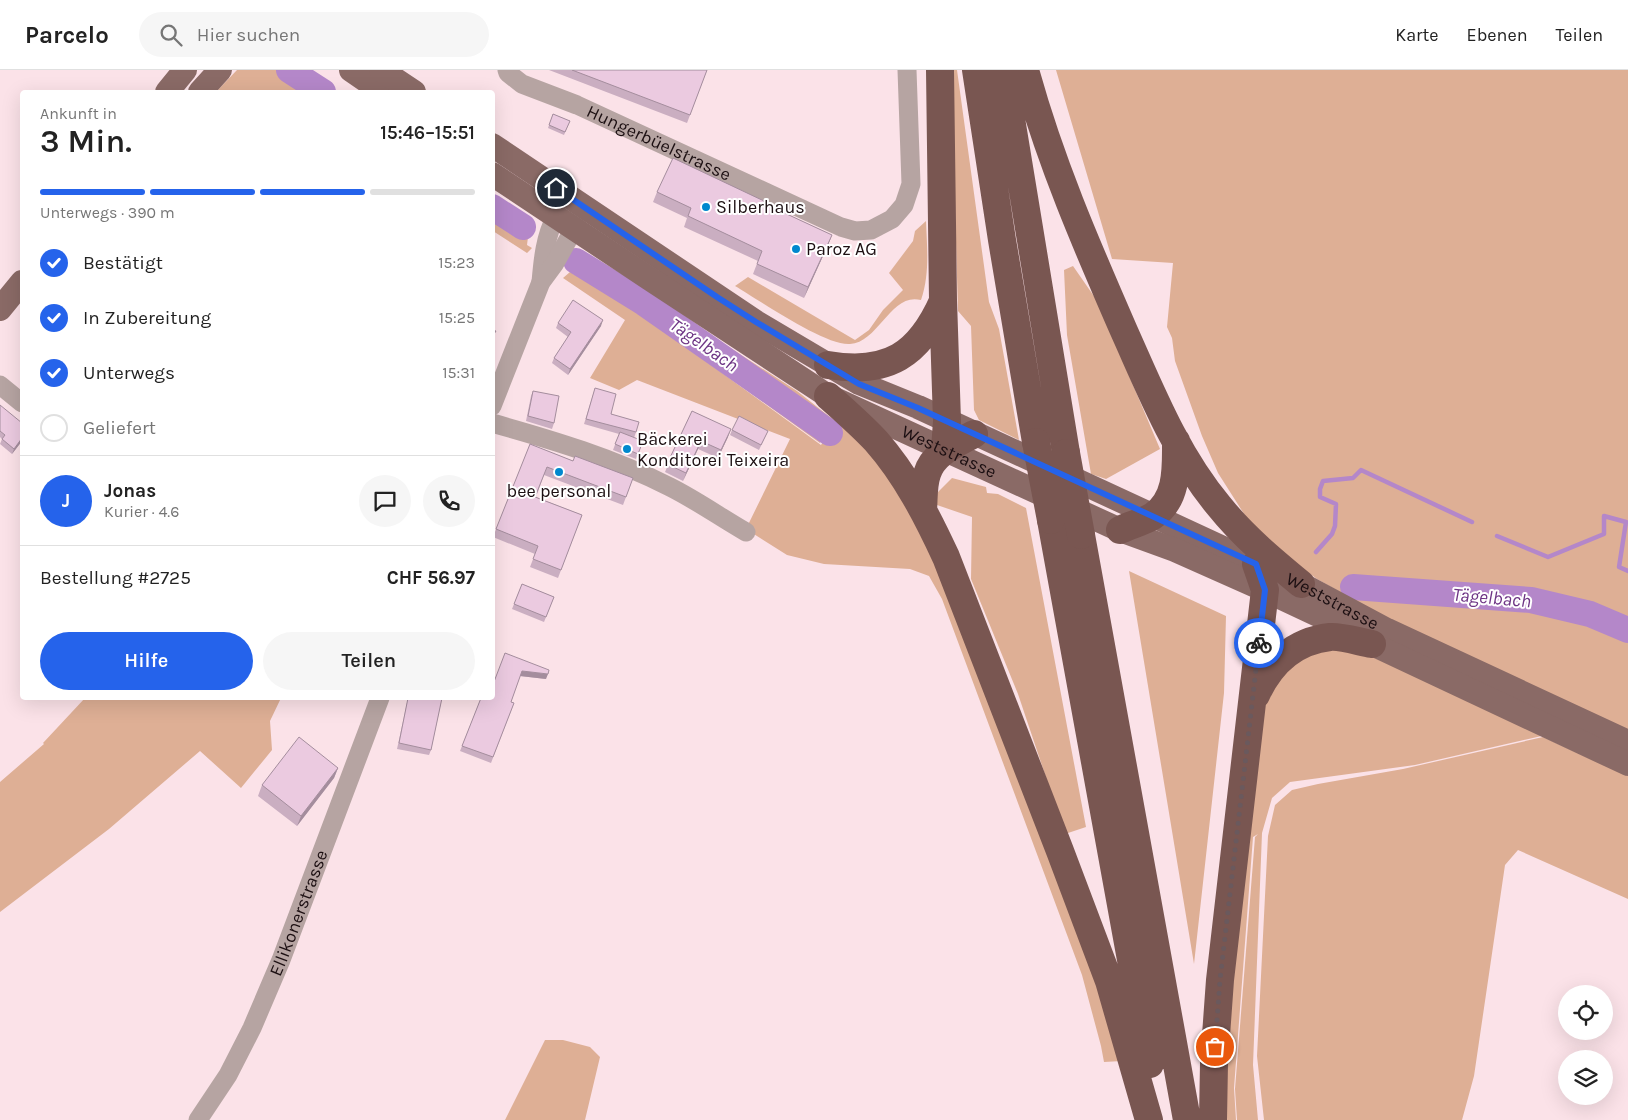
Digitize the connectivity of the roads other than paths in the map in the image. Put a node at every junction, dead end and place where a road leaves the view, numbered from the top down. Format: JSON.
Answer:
{"nodes":[{"id":1,"x":185,"y":70,"type":"edge"},
{"id":2,"x":206,"y":70,"type":"edge"},
{"id":3,"x":220,"y":70,"type":"edge"},
{"id":4,"x":351,"y":70,"type":"edge"},
{"id":5,"x":381,"y":70,"type":"edge"},
{"id":6,"x":507,"y":70,"type":"edge"},
{"id":7,"x":907,"y":70,"type":"edge"},
{"id":8,"x":940,"y":70,"type":"edge"},
{"id":9,"x":976,"y":70,"type":"edge"},
{"id":10,"x":1003,"y":70,"type":"edge"},
{"id":11,"x":1025,"y":70,"type":"edge"},
{"id":12,"x":169,"y":90,"type":"edge"},
{"id":13,"x":189,"y":90,"type":"edge"},
{"id":14,"x":202,"y":90,"type":"edge"},
{"id":15,"x":379,"y":90,"type":"edge"},
{"id":16,"x":411,"y":90,"type":"edge"},
{"id":17,"x":495,"y":147,"type":"edge"},
{"id":18,"x":495,"y":176,"type":"edge"},
{"id":19,"x":572,"y":199,"type":"junction"},
{"id":20,"x":563,"y":226,"type":"junction"},
{"id":21,"x":20,"y":284,"type":"edge"},
{"id":22,"x":943,"y":300,"type":"junction"},
{"id":23,"x":0,"y":309,"type":"edge"},
{"id":24,"x":828,"y":365,"type":"junction"},
{"id":25,"x":0,"y":385,"type":"edge"},
{"id":26,"x":828,"y":396,"type":"junction"},
{"id":27,"x":20,"y":401,"type":"edge"},
{"id":28,"x":495,"y":411,"type":"edge"},
{"id":29,"x":495,"y":418,"type":"edge"},
{"id":30,"x":947,"y":421,"type":"junction"},
{"id":31,"x":974,"y":434,"type":"junction"},
{"id":32,"x":1176,"y":441,"type":"junction"},
{"id":33,"x":945,"y":450,"type":"junction"},
{"id":34,"x":923,"y":510,"type":"junction"},
{"id":35,"x":1152,"y":516,"type":"junction"},
{"id":36,"x":1120,"y":530,"type":"junction"},
{"id":37,"x":746,"y":532,"type":"dead end"},
{"id":38,"x":1256,"y":564,"type":"junction"},
{"id":39,"x":1301,"y":584,"type":"junction"},
{"id":40,"x":1265,"y":590,"type":"junction"},
{"id":41,"x":1372,"y":644,"type":"junction"},
{"id":42,"x":379,"y":700,"type":"edge"},
{"id":43,"x":1248,"y":726,"type":"junction"},
{"id":44,"x":1628,"y":742,"type":"edge"},
{"id":45,"x":1628,"y":764,"type":"edge"},
{"id":46,"x":198,"y":1120,"type":"edge"},
{"id":47,"x":1149,"y":1120,"type":"edge"},
{"id":48,"x":1160,"y":1120,"type":"edge"},
{"id":49,"x":1187,"y":1120,"type":"edge"},
{"id":50,"x":1214,"y":1120,"type":"edge"}],
"edges":[{"from":1,"to":12,"type":"main road"},
{"from":2,"to":13,"type":"main road"},
{"from":3,"to":14,"type":"main road"},
{"from":4,"to":15,"type":"main road"},
{"from":5,"to":16,"type":"main road"},
{"from":6,"to":7,"type":"street","name":"Hungerbüelstrasse"},
{"from":8,"to":22,"type":"highway"},
{"from":9,"to":48,"type":"highway","bridge":true},
{"from":10,"to":49,"type":"highway","bridge":true},
{"from":11,"to":32,"type":"highway"},
{"from":17,"to":19,"type":"main road","name":"Weststrasse"},
{"from":18,"to":20,"type":"main road","name":"Weststrasse"},
{"from":19,"to":20,"type":"street"},
{"from":19,"to":24,"type":"main road","name":"Weststrasse"},
{"from":20,"to":26,"type":"main road","name":"Weststrasse"},
{"from":20,"to":28,"type":"street"},
{"from":21,"to":23,"type":"main road"},
{"from":22,"to":24,"type":"highway"},
{"from":22,"to":30,"type":"highway"},
{"from":24,"to":30,"type":"main road","name":"Weststrasse"},
{"from":25,"to":27,"type":"street"},
{"from":26,"to":33,"type":"main road","name":"Weststrasse"},
{"from":26,"to":34,"type":"highway"},
{"from":29,"to":37,"type":"street"},
{"from":30,"to":31,"type":"main road","name":"Weststrasse"},
{"from":30,"to":33,"type":"highway"},
{"from":31,"to":33,"type":"highway"},
{"from":31,"to":35,"type":"main road","name":"Weststrasse"},
{"from":32,"to":35,"type":"highway"},
{"from":32,"to":39,"type":"highway"},
{"from":33,"to":34,"type":"highway"},
{"from":33,"to":36,"type":"main road","name":"Weststrasse"},
{"from":34,"to":47,"type":"highway"},
{"from":35,"to":36,"type":"highway"},
{"from":35,"to":38,"type":"main road","name":"Weststrasse"},
{"from":36,"to":40,"type":"main road","name":"Weststrasse"},
{"from":38,"to":39,"type":"main road","name":"Weststrasse"},
{"from":38,"to":40,"type":"highway"},
{"from":39,"to":44,"type":"main road","name":"Weststrasse"},
{"from":40,"to":41,"type":"main road","name":"Weststrasse"},
{"from":40,"to":43,"type":"highway"},
{"from":41,"to":43,"type":"highway"},
{"from":41,"to":45,"type":"main road","name":"Weststrasse"},
{"from":42,"to":46,"type":"street","name":"Ellikonerstrasse"},
{"from":43,"to":50,"type":"highway"}]}
